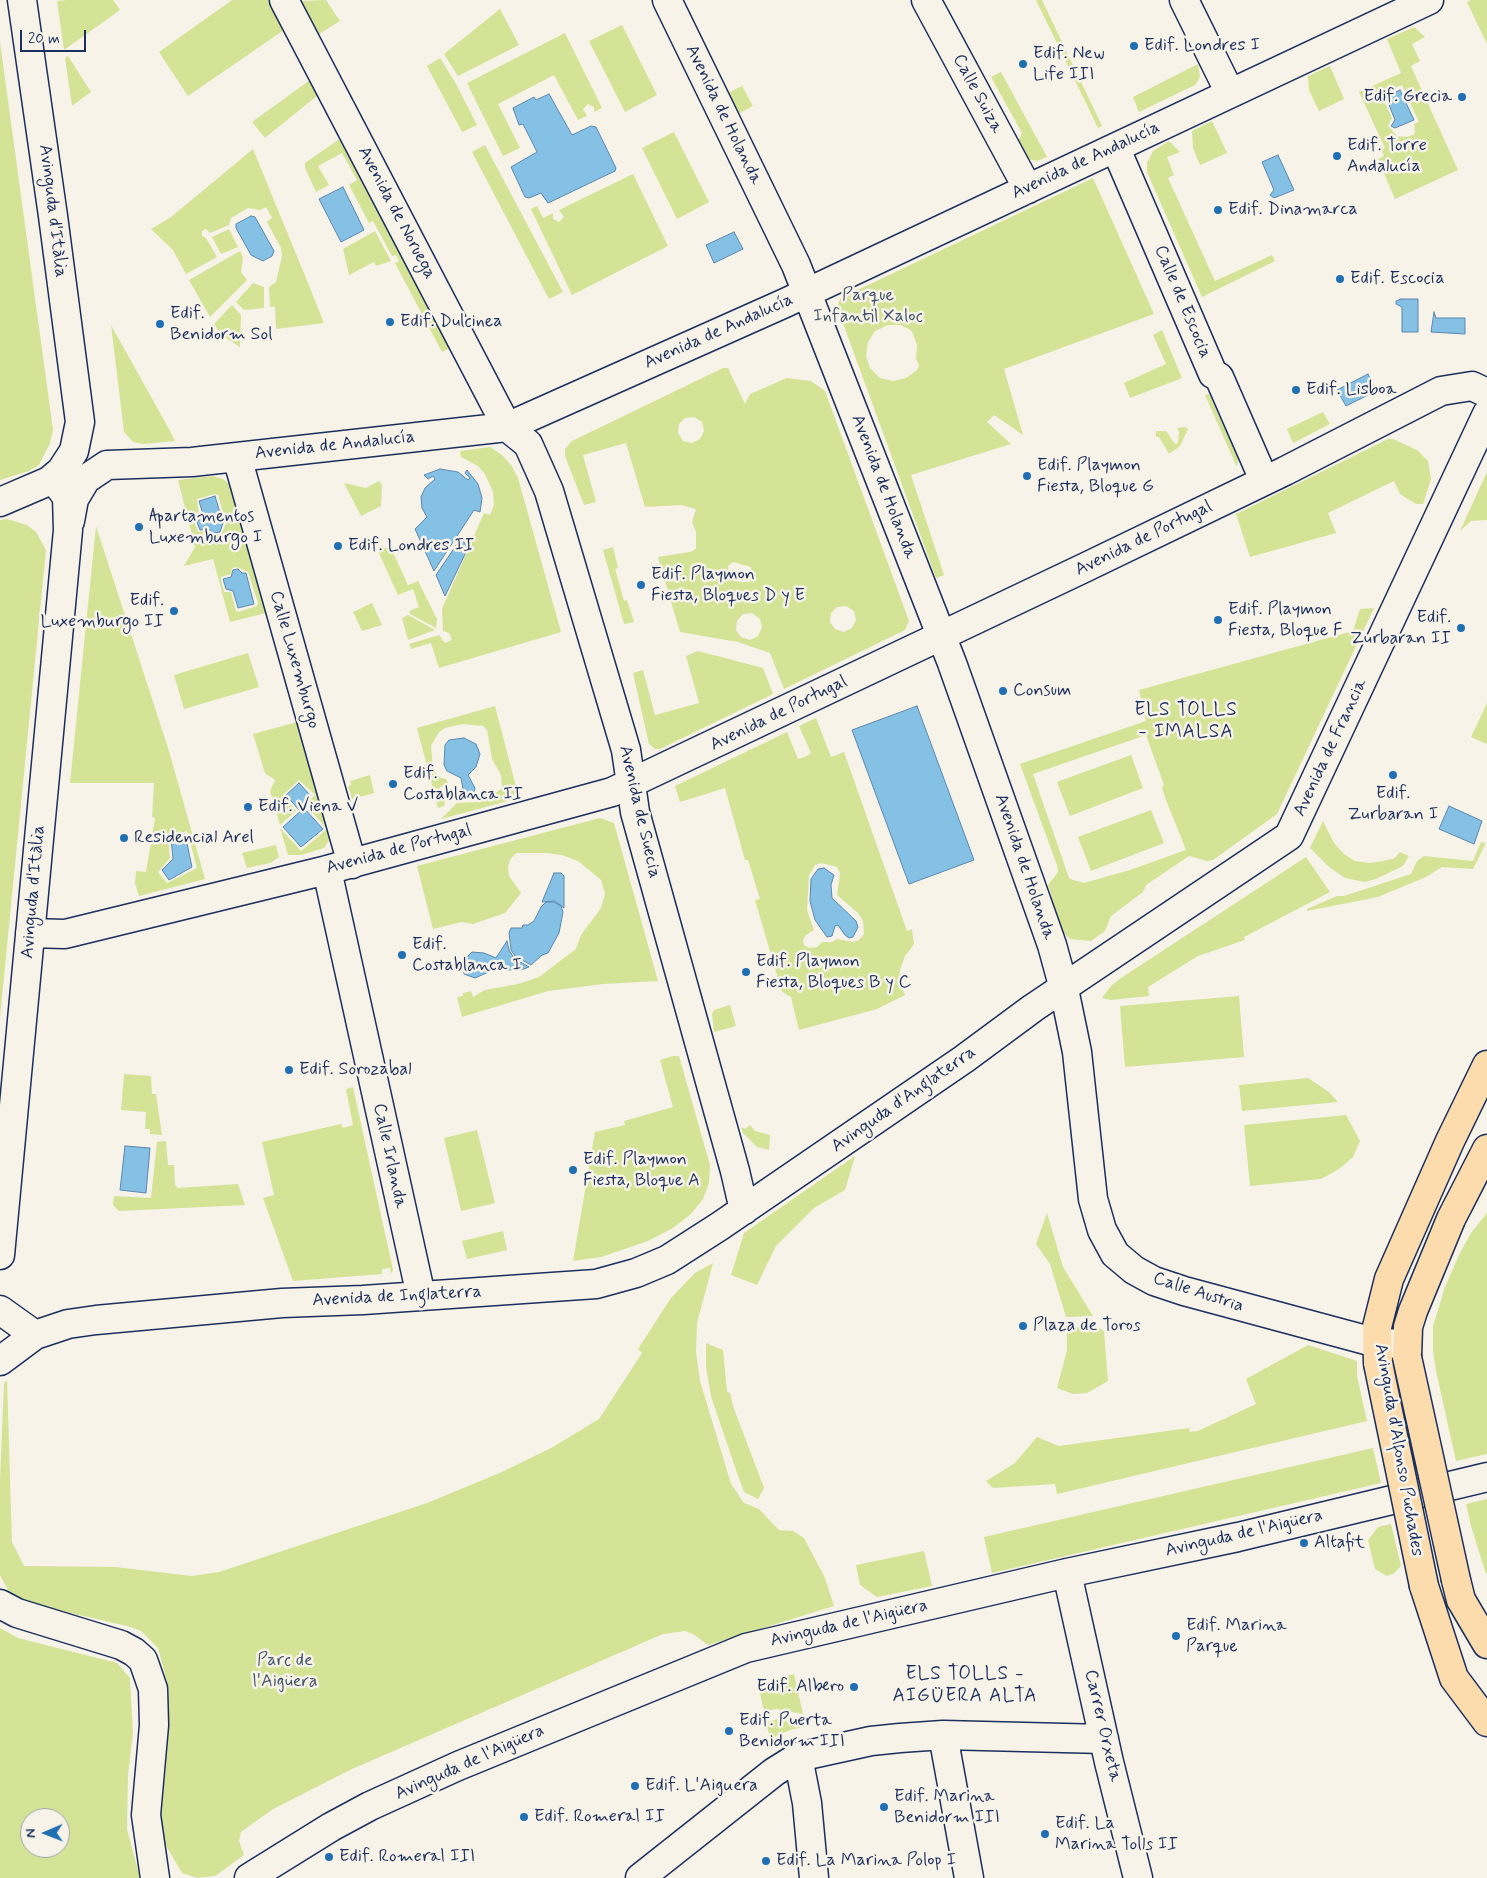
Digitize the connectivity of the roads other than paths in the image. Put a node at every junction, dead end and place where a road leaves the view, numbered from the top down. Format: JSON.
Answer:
{"nodes":[{"id":1,"x":22,"y":0,"type":"edge"},
{"id":2,"x":284,"y":0,"type":"edge"},
{"id":3,"x":668,"y":0,"type":"edge"},
{"id":4,"x":926,"y":0,"type":"edge"},
{"id":5,"x":1184,"y":0,"type":"edge"},
{"id":6,"x":1429,"y":0,"type":"edge"},
{"id":7,"x":1230,"y":93,"type":"junction"},
{"id":8,"x":1116,"y":148,"type":"junction"},
{"id":9,"x":1028,"y":189,"type":"junction"},
{"id":10,"x":806,"y":292,"type":"junction"},
{"id":11,"x":1487,"y":392,"type":"edge"},
{"id":12,"x":1487,"y":414,"type":"edge"},
{"id":13,"x":80,"y":422,"type":"junction"},
{"id":14,"x":507,"y":427,"type":"junction"},
{"id":15,"x":237,"y":457,"type":"junction"},
{"id":16,"x":107,"y":465,"type":"junction"},
{"id":17,"x":1264,"y":480,"type":"junction"},
{"id":18,"x":49,"y":481,"type":"junction"},
{"id":19,"x":0,"y":502,"type":"edge"},
{"id":20,"x":68,"y":530,"type":"junction"},
{"id":21,"x":942,"y":636,"type":"junction"},
{"id":22,"x":632,"y":784,"type":"junction"},
{"id":23,"x":339,"y":867,"type":"junction"},
{"id":24,"x":30,"y":933,"type":"junction"},
{"id":25,"x":1064,"y":989,"type":"junction"},
{"id":26,"x":1487,"y":1065,"type":"edge"},
{"id":27,"x":1471,"y":1099,"type":"junction"},
{"id":28,"x":1485,"y":1158,"type":"edge"},
{"id":29,"x":744,"y":1210,"type":"junction"},
{"id":30,"x":0,"y":1255,"type":"edge"},
{"id":31,"x":421,"y":1296,"type":"junction"},
{"id":32,"x":0,"y":1310,"type":"edge"},
{"id":33,"x":35,"y":1335,"type":"junction"},
{"id":34,"x":1407,"y":1350,"type":"junction"},
{"id":35,"x":1378,"y":1353,"type":"junction"},
{"id":36,"x":0,"y":1361,"type":"edge"},
{"id":37,"x":1487,"y":1477,"type":"edge"},
{"id":38,"x":1067,"y":1572,"type":"junction"},
{"id":39,"x":0,"y":1604,"type":"edge"},
{"id":40,"x":1487,"y":1644,"type":"edge"},
{"id":41,"x":1487,"y":1722,"type":"edge"},
{"id":42,"x":943,"y":1735,"type":"junction"},
{"id":43,"x":1104,"y":1739,"type":"junction"},
{"id":44,"x":798,"y":1757,"type":"junction"},
{"id":45,"x":152,"y":1850,"type":"junction"},
{"id":46,"x":155,"y":1878,"type":"edge"},
{"id":47,"x":170,"y":1878,"type":"edge"},
{"id":48,"x":250,"y":1878,"type":"edge"},
{"id":49,"x":640,"y":1878,"type":"edge"},
{"id":50,"x":814,"y":1878,"type":"edge"},
{"id":51,"x":969,"y":1878,"type":"edge"},
{"id":52,"x":1138,"y":1878,"type":"edge"}],
"edges":[{"from":1,"to":13,"type":"street","name":"Avinguda d'Itàlia"},
{"from":2,"to":14,"type":"street","name":"Avenida de Noruega"},
{"from":3,"to":10,"type":"street","name":"Avenida de Holanda"},
{"from":4,"to":9,"type":"street","name":"Calle Suiza"},
{"from":5,"to":7,"type":"street"},
{"from":6,"to":7,"type":"street","name":"Avenida de Andalucía"},
{"from":7,"to":8,"type":"street","name":"Avenida de Andalucía"},
{"from":8,"to":9,"type":"street","name":"Avenida de Andalucía"},
{"from":8,"to":17,"type":"street","name":"Calle de Escocia"},
{"from":9,"to":10,"type":"street","name":"Avenida de Andalucía"},
{"from":10,"to":14,"type":"street","name":"Avenida de Andalucía"},
{"from":10,"to":21,"type":"street","name":"Avenida de Holanda"},
{"from":11,"to":17,"type":"street","name":"Avenida de Portugal"},
{"from":12,"to":25,"type":"street","name":"Avenida de Francia"},
{"from":13,"to":16,"type":"street"},
{"from":13,"to":18,"type":"street"},
{"from":14,"to":15,"type":"street","name":"Avenida de Andalucía"},
{"from":14,"to":22,"type":"street","name":"Avenida de Suecia"},
{"from":15,"to":16,"type":"street","name":"Avenida de Andalucía"},
{"from":15,"to":23,"type":"street","name":"Calle Luxemburgo"},
{"from":16,"to":20,"type":"street"},
{"from":17,"to":21,"type":"street","name":"Avenida de Portugal"},
{"from":18,"to":19,"type":"street"},
{"from":18,"to":20,"type":"street"},
{"from":20,"to":24,"type":"street","name":"Avinguda d'Itàlia"},
{"from":21,"to":22,"type":"street","name":"Avenida de Portugal"},
{"from":21,"to":25,"type":"street","name":"Avenida de Holanda"},
{"from":22,"to":23,"type":"street","name":"Avenida de Portugal"},
{"from":22,"to":29,"type":"street","name":"Avenida de Suecia"},
{"from":23,"to":24,"type":"street","name":"Avenida de Portugal"},
{"from":23,"to":31,"type":"street","name":"Calle Irlanda"},
{"from":24,"to":30,"type":"street","name":"Avinguda d'Itàlia"},
{"from":25,"to":29,"type":"street","name":"Avinguda d'Anglaterra"},
{"from":25,"to":35,"type":"street","name":"Calle Austria"},
{"from":26,"to":27,"type":"main road","name":"Avinguda d'Alfonso Puchades"},
{"from":27,"to":28,"type":"main road"},
{"from":27,"to":35,"type":"main road","name":"Avinguda d'Alfonso Puchades"},
{"from":28,"to":34,"type":"main road","name":"Avinguda d'Alfonso Puchades"},
{"from":29,"to":31,"type":"street","name":"Avenida de Inglaterra"},
{"from":31,"to":33,"type":"street","name":"Avenida de Inglaterra"},
{"from":32,"to":33,"type":"street"},
{"from":33,"to":36,"type":"street"},
{"from":34,"to":35,"type":"street","name":"Calle Austria"},
{"from":34,"to":40,"type":"main road","name":"Avinguda d'Alfonso Puchades","bridge":true},
{"from":35,"to":41,"type":"main road","name":"Avinguda d'Alfonso Puchades","bridge":true},
{"from":37,"to":38,"type":"street","name":"Avinguda de l'Aigüera"},
{"from":38,"to":43,"type":"street","name":"Carrer Orxeta"},
{"from":38,"to":48,"type":"street","name":"Avinguda de l'Aigüera"},
{"from":39,"to":45,"type":"street"},
{"from":42,"to":43,"type":"street"},
{"from":42,"to":44,"type":"street"},
{"from":42,"to":51,"type":"street"},
{"from":43,"to":52,"type":"street","name":"Carrer Orxeta"},
{"from":44,"to":49,"type":"street"},
{"from":44,"to":50,"type":"street"},
{"from":45,"to":46,"type":"street"},
{"from":45,"to":47,"type":"street"}]}
